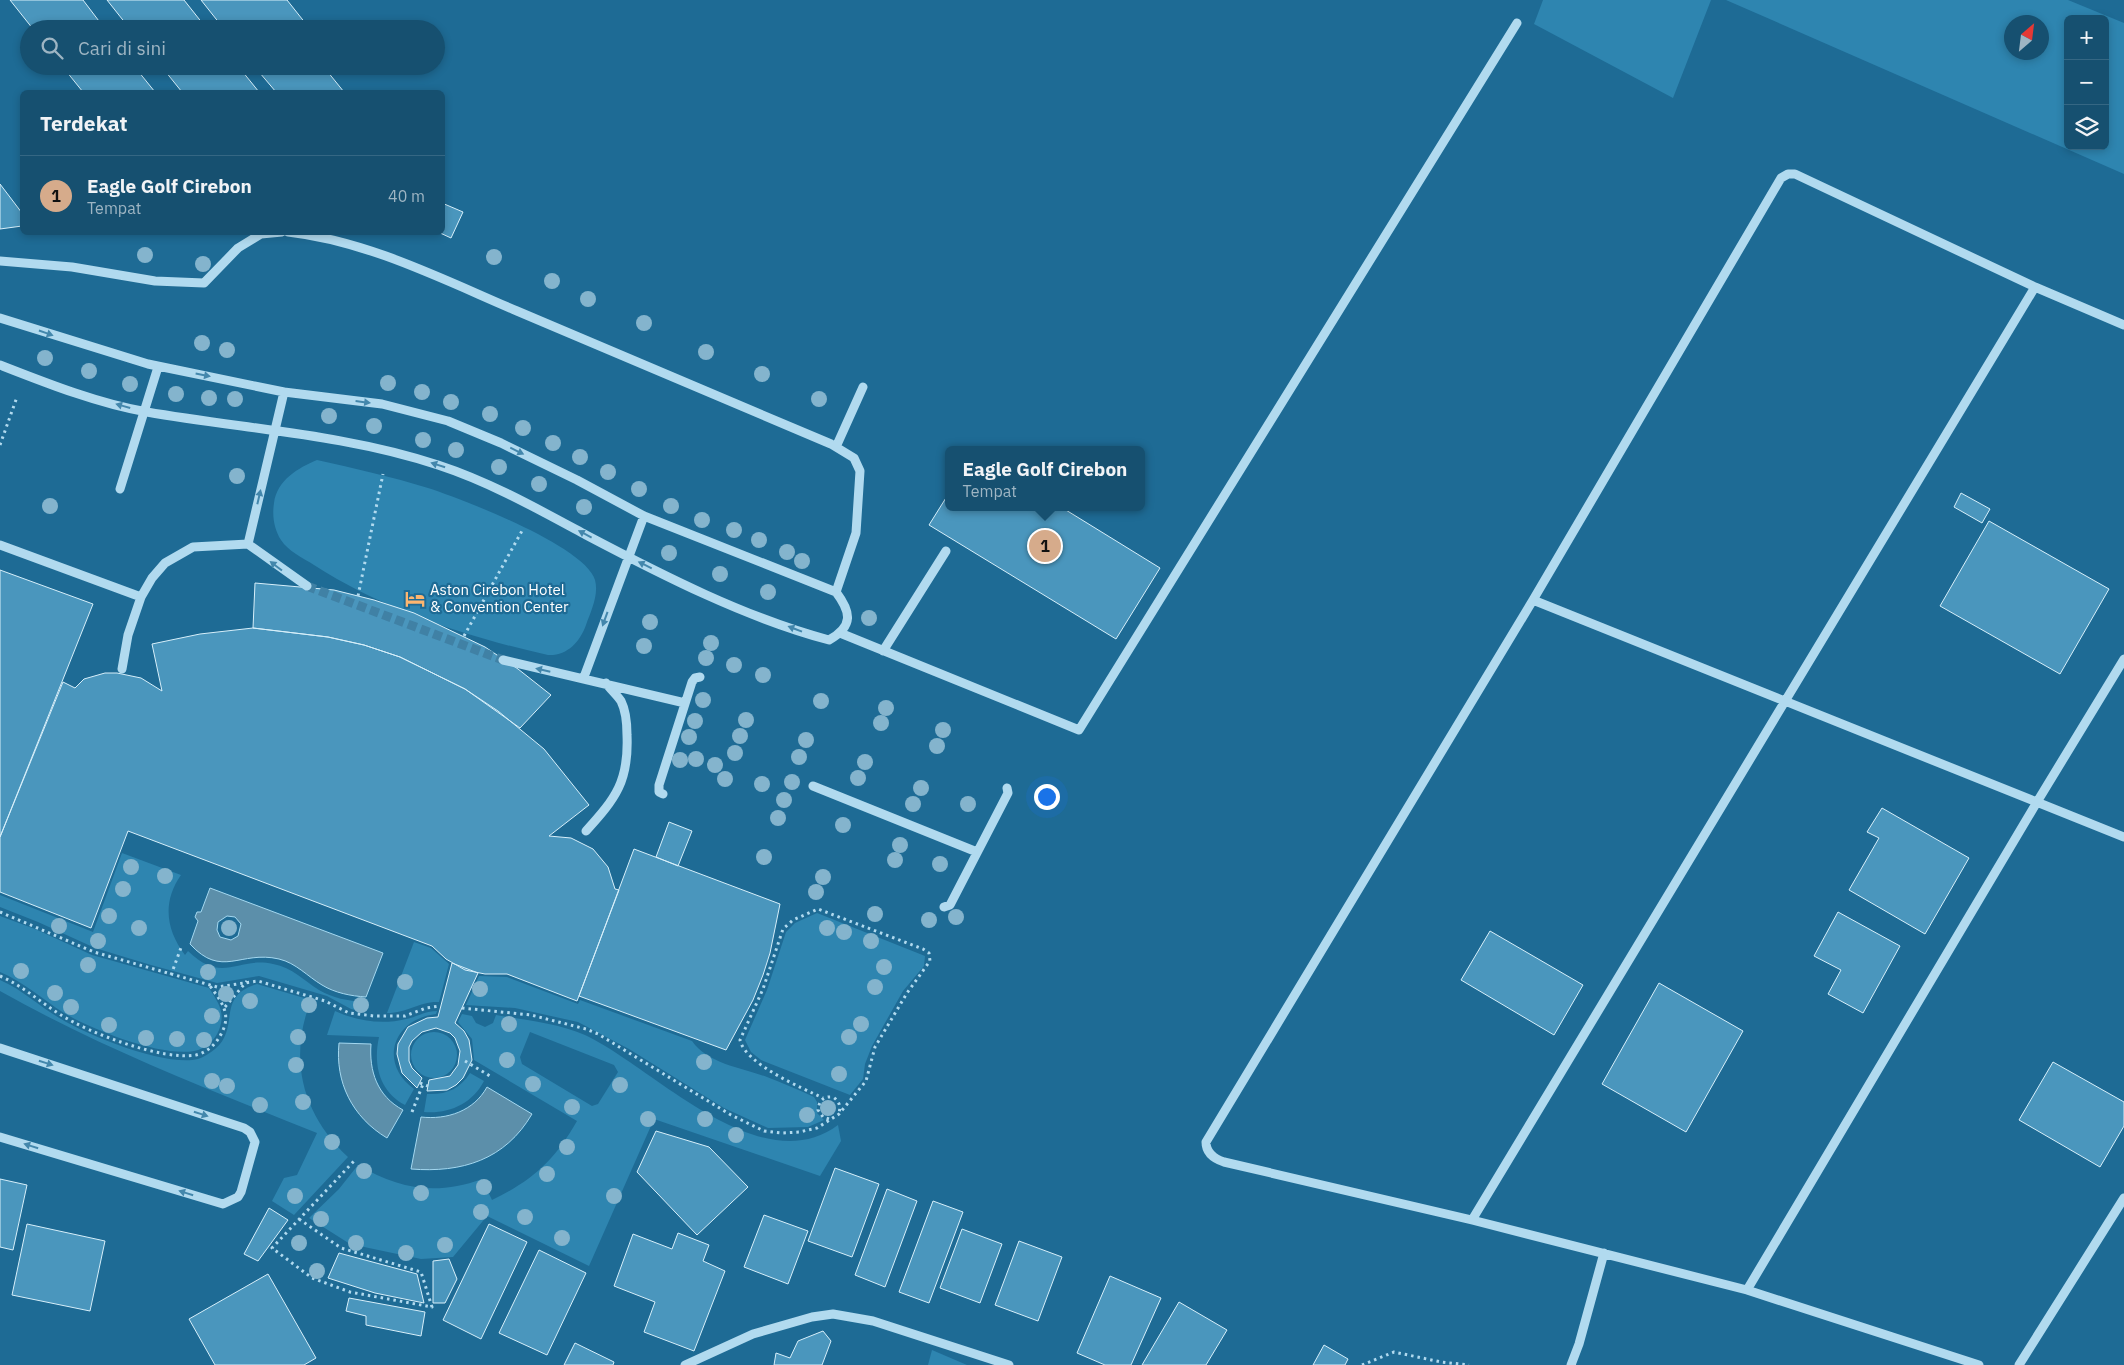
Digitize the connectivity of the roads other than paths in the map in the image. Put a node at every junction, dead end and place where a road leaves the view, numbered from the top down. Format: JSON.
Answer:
{"nodes":[{"id":1,"x":1517,"y":23,"type":"dead end"},
{"id":2,"x":259,"y":235,"type":"edge"},
{"id":3,"x":304,"y":235,"type":"edge"},
{"id":4,"x":0,"y":261,"type":"edge"},
{"id":5,"x":2035,"y":286,"type":"junction"},
{"id":6,"x":0,"y":318,"type":"edge"},
{"id":7,"x":2124,"y":325,"type":"edge"},
{"id":8,"x":0,"y":365,"type":"edge"},
{"id":9,"x":158,"y":367,"type":"junction"},
{"id":10,"x":864,"y":387,"type":"dead end"},
{"id":11,"x":284,"y":392,"type":"junction"},
{"id":12,"x":144,"y":412,"type":"junction"},
{"id":13,"x":275,"y":432,"type":"junction"},
{"id":14,"x":836,"y":447,"type":"junction"},
{"id":15,"x":120,"y":489,"type":"dead end"},
{"id":16,"x":644,"y":516,"type":"junction"},
{"id":17,"x":248,"y":544,"type":"junction"},
{"id":18,"x":0,"y":545,"type":"edge"},
{"id":19,"x":946,"y":551,"type":"dead end"},
{"id":20,"x":628,"y":557,"type":"junction"},
{"id":21,"x":307,"y":586,"type":"tunnel mouth"},
{"id":22,"x":836,"y":592,"type":"junction"},
{"id":23,"x":141,"y":597,"type":"junction"},
{"id":24,"x":1533,"y":600,"type":"junction"},
{"id":25,"x":840,"y":633,"type":"junction"},
{"id":26,"x":883,"y":651,"type":"junction"},
{"id":27,"x":2124,"y":659,"type":"edge"},
{"id":28,"x":503,"y":660,"type":"tunnel mouth"},
{"id":29,"x":122,"y":669,"type":"dead end"},
{"id":30,"x":584,"y":677,"type":"junction"},
{"id":31,"x":700,"y":677,"type":"dead end"},
{"id":32,"x":605,"y":683,"type":"junction"},
{"id":33,"x":1784,"y":700,"type":"junction"},
{"id":34,"x":685,"y":703,"type":"junction"},
{"id":35,"x":813,"y":786,"type":"dead end"},
{"id":36,"x":1006,"y":788,"type":"dead end"},
{"id":37,"x":663,"y":794,"type":"dead end"},
{"id":38,"x":2036,"y":802,"type":"junction"},
{"id":39,"x":586,"y":831,"type":"dead end"},
{"id":40,"x":2124,"y":837,"type":"edge"},
{"id":41,"x":977,"y":852,"type":"junction"},
{"id":42,"x":944,"y":907,"type":"dead end"},
{"id":43,"x":0,"y":1048,"type":"edge"},
{"id":44,"x":0,"y":1137,"type":"edge"},
{"id":45,"x":2124,"y":1198,"type":"edge"},
{"id":46,"x":1472,"y":1220,"type":"junction"},
{"id":47,"x":1604,"y":1253,"type":"junction"},
{"id":48,"x":1747,"y":1290,"type":"junction"},
{"id":49,"x":685,"y":1365,"type":"edge"},
{"id":50,"x":1009,"y":1365,"type":"edge"},
{"id":51,"x":1571,"y":1365,"type":"edge"},
{"id":52,"x":1979,"y":1365,"type":"edge"},
{"id":53,"x":2019,"y":1365,"type":"edge"}],
"edges":[{"from":1,"to":26,"type":"street"},
{"from":2,"to":4,"type":"street"},
{"from":3,"to":14,"type":"street"},
{"from":5,"to":7,"type":"street"},
{"from":5,"to":24,"type":"street"},
{"from":5,"to":33,"type":"street"},
{"from":6,"to":9,"type":"street","one_way":true},
{"from":12,"to":8,"type":"street","one_way":true},
{"from":9,"to":11,"type":"street","one_way":true},
{"from":9,"to":12,"type":"street"},
{"from":10,"to":14,"type":"street"},
{"from":11,"to":13,"type":"street"},
{"from":11,"to":16,"type":"street","one_way":true},
{"from":12,"to":13,"type":"street"},
{"from":12,"to":15,"type":"street"},
{"from":17,"to":13,"type":"street","one_way":true},
{"from":20,"to":13,"type":"street","one_way":true},
{"from":14,"to":22,"type":"street"},
{"from":16,"to":20,"type":"street"},
{"from":16,"to":22,"type":"street"},
{"from":21,"to":17,"type":"street","one_way":true},
{"from":17,"to":23,"type":"street"},
{"from":18,"to":23,"type":"street"},
{"from":19,"to":26,"type":"street"},
{"from":25,"to":20,"type":"street","one_way":true},
{"from":20,"to":30,"type":"street","one_way":true},
{"from":22,"to":25,"type":"street"},
{"from":23,"to":29,"type":"street"},
{"from":24,"to":33,"type":"street"},
{"from":24,"to":46,"type":"street"},
{"from":25,"to":26,"type":"street"},
{"from":27,"to":38,"type":"street"},
{"from":30,"to":28,"type":"street","one_way":true},
{"from":30,"to":32,"type":"street"},
{"from":31,"to":34,"type":"street"},
{"from":32,"to":34,"type":"street"},
{"from":32,"to":39,"type":"street"},
{"from":33,"to":38,"type":"street"},
{"from":33,"to":46,"type":"street"},
{"from":34,"to":37,"type":"street"},
{"from":35,"to":41,"type":"street"},
{"from":36,"to":41,"type":"street"},
{"from":38,"to":40,"type":"street"},
{"from":38,"to":48,"type":"street"},
{"from":41,"to":42,"type":"street"},
{"from":43,"to":44,"type":"street","one_way":true},
{"from":45,"to":53,"type":"street"},
{"from":46,"to":47,"type":"street"},
{"from":47,"to":48,"type":"street"},
{"from":47,"to":51,"type":"street"},
{"from":48,"to":52,"type":"street"},
{"from":49,"to":50,"type":"street"}]}
